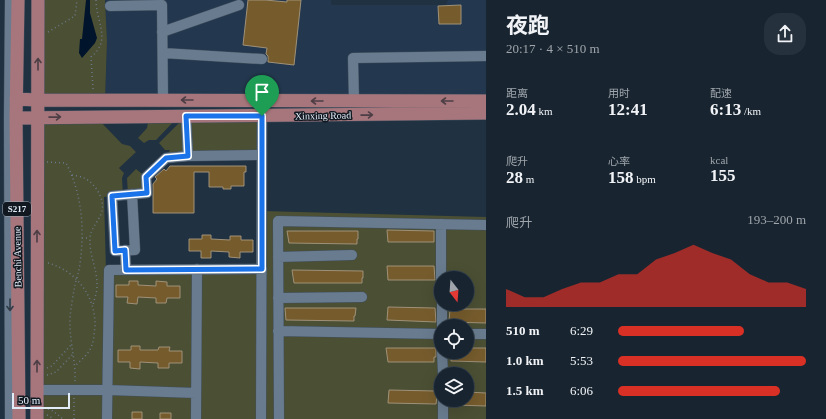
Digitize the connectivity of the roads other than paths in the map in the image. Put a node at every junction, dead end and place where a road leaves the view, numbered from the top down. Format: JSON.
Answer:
{"nodes":[{"id":1,"x":10,"y":0,"type":"edge"},
{"id":2,"x":18,"y":0,"type":"edge"},
{"id":3,"x":38,"y":0,"type":"edge"},
{"id":4,"x":239,"y":5,"type":"dead end"},
{"id":5,"x":110,"y":6,"type":"dead end"},
{"id":6,"x":162,"y":32,"type":"junction"},
{"id":7,"x":162,"y":53,"type":"junction"},
{"id":8,"x":486,"y":56,"type":"edge"},
{"id":9,"x":262,"y":59,"type":"dead end"},
{"id":10,"x":14,"y":92,"type":"junction"},
{"id":11,"x":38,"y":100,"type":"junction"},
{"id":12,"x":163,"y":100,"type":"junction"},
{"id":13,"x":354,"y":101,"type":"junction"},
{"id":14,"x":486,"y":101,"type":"edge"},
{"id":15,"x":486,"y":114,"type":"edge"},
{"id":16,"x":186,"y":116,"type":"junction"},
{"id":17,"x":262,"y":116,"type":"junction"},
{"id":18,"x":16,"y":118,"type":"junction"},
{"id":19,"x":37,"y":118,"type":"junction"},
{"id":20,"x":262,"y":155,"type":"junction"},
{"id":21,"x":188,"y":156,"type":"junction"},
{"id":22,"x":132,"y":194,"type":"junction"},
{"id":23,"x":440,"y":224,"type":"junction"},
{"id":24,"x":486,"y":225,"type":"edge"},
{"id":25,"x":125,"y":250,"type":"junction"},
{"id":26,"x":352,"y":255,"type":"dead end"},
{"id":27,"x":278,"y":256,"type":"junction"},
{"id":28,"x":197,"y":269,"type":"junction"},
{"id":29,"x":262,"y":269,"type":"junction"},
{"id":30,"x":126,"y":270,"type":"junction"},
{"id":31,"x":441,"y":271,"type":"edge"},
{"id":32,"x":362,"y":297,"type":"dead end"},
{"id":33,"x":278,"y":298,"type":"junction"},
{"id":34,"x":278,"y":331,"type":"junction"},
{"id":35,"x":434,"y":334,"type":"edge"},
{"id":36,"x":474,"y":334,"type":"edge"},
{"id":37,"x":486,"y":334,"type":"edge"},
{"id":38,"x":37,"y":381,"type":"junction"},
{"id":39,"x":108,"y":390,"type":"junction"},
{"id":40,"x":196,"y":393,"type":"junction"},
{"id":41,"x":443,"y":407,"type":"edge"},
{"id":42,"x":10,"y":419,"type":"edge"},
{"id":43,"x":19,"y":419,"type":"edge"},
{"id":44,"x":37,"y":419,"type":"edge"},
{"id":45,"x":107,"y":419,"type":"edge"},
{"id":46,"x":196,"y":419,"type":"edge"},
{"id":47,"x":261,"y":419,"type":"edge"},
{"id":48,"x":279,"y":419,"type":"edge"},
{"id":49,"x":443,"y":419,"type":"edge"}],
"edges":[{"from":1,"to":10,"type":"street"},
{"from":2,"to":10,"type":"main road","name":"Benchi Avenue","number":"S217"},
{"from":11,"to":3,"type":"main road","name":"Benchi Avenue","number":"S217","one_way":true},
{"from":4,"to":6,"type":"street"},
{"from":5,"to":6,"type":"street"},
{"from":6,"to":7,"type":"street"},
{"from":7,"to":9,"type":"street"},
{"from":7,"to":12,"type":"street"},
{"from":8,"to":13,"type":"street"},
{"from":10,"to":11,"type":"main road","name":"Xinxing Road"},
{"from":10,"to":18,"type":"main road","name":"Benchi Avenue","number":"S217"},
{"from":10,"to":42,"type":"street","one_way":true},
{"from":11,"to":12,"type":"main road","name":"Xinxing Road"},
{"from":11,"to":19,"type":"main road","name":"Benchi Avenue","number":"S217"},
{"from":13,"to":12,"type":"main road","name":"Xinxing Road","one_way":true},
{"from":14,"to":13,"type":"main road","name":"Xinxing Road","one_way":true},
{"from":17,"to":15,"type":"main road","name":"Xinxing Road","one_way":true},
{"from":16,"to":17,"type":"main road","name":"Xinxing Road"},
{"from":19,"to":16,"type":"main road","name":"Xinxing Road","one_way":true},
{"from":16,"to":21,"type":"street"},
{"from":17,"to":20,"type":"street"},
{"from":18,"to":19,"type":"main road","name":"Xinxing Road"},
{"from":18,"to":43,"type":"main road","name":"Benchi Avenue","number":"S217"},
{"from":38,"to":19,"type":"main road","name":"Benchi Avenue","number":"S217","one_way":true},
{"from":20,"to":21,"type":"street"},
{"from":20,"to":29,"type":"street"},
{"from":21,"to":22,"type":"street"},
{"from":22,"to":25,"type":"street"},
{"from":22,"to":25,"type":"street"},
{"from":23,"to":24,"type":"street"},
{"from":23,"to":27,"type":"street"},
{"from":23,"to":31,"type":"street"},
{"from":25,"to":30,"type":"street"},
{"from":26,"to":27,"type":"street"},
{"from":27,"to":33,"type":"street"},
{"from":28,"to":29,"type":"street"},
{"from":28,"to":30,"type":"street"},
{"from":28,"to":40,"type":"street"},
{"from":29,"to":47,"type":"street"},
{"from":30,"to":39,"type":"street"},
{"from":32,"to":33,"type":"street"},
{"from":33,"to":34,"type":"street"},
{"from":34,"to":35,"type":"street"},
{"from":34,"to":48,"type":"street"},
{"from":36,"to":37,"type":"street"},
{"from":38,"to":39,"type":"street"},
{"from":38,"to":44,"type":"main road","name":"Benchi Avenue","number":"S217"},
{"from":39,"to":40,"type":"street"},
{"from":39,"to":45,"type":"street"},
{"from":40,"to":46,"type":"street"},
{"from":41,"to":49,"type":"street"}]}
